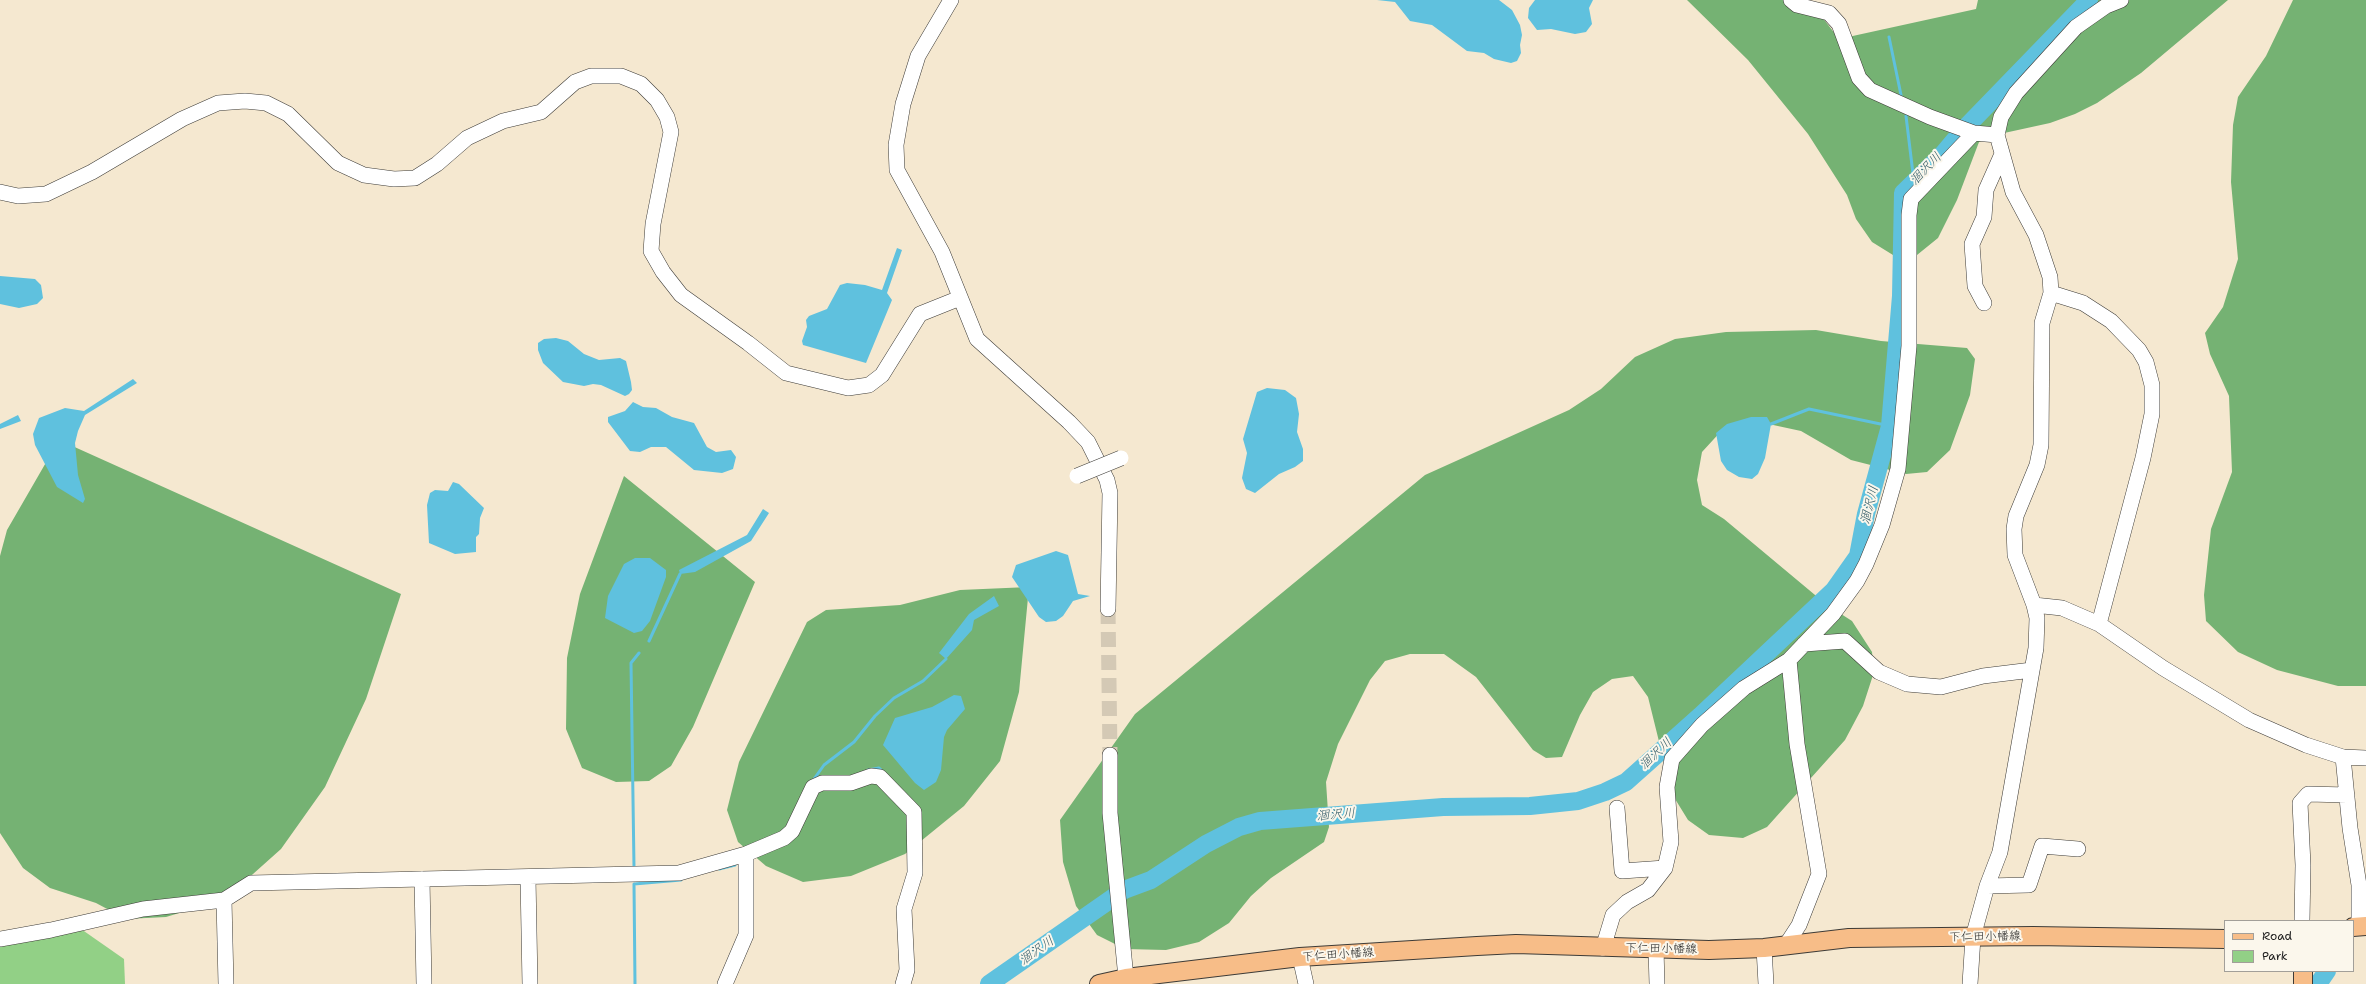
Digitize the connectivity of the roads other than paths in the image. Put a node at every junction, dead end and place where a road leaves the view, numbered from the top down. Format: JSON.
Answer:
{"nodes":[{"id":1,"x":951,"y":0,"type":"edge"},
{"id":2,"x":1791,"y":0,"type":"edge"},
{"id":3,"x":2121,"y":0,"type":"edge"},
{"id":4,"x":1974,"y":133,"type":"junction"},
{"id":5,"x":1996,"y":135,"type":"junction"},
{"id":6,"x":2002,"y":154,"type":"junction"},
{"id":7,"x":0,"y":192,"type":"edge"},
{"id":8,"x":2051,"y":293,"type":"junction"},
{"id":9,"x":960,"y":298,"type":"junction"},
{"id":10,"x":1984,"y":303,"type":"dead end"},
{"id":11,"x":1121,"y":458,"type":"dead end"},
{"id":12,"x":1077,"y":476,"type":"dead end"},
{"id":13,"x":2034,"y":605,"type":"junction"},
{"id":14,"x":1108,"y":609,"type":"tunnel mouth"},
{"id":15,"x":2099,"y":624,"type":"junction"},
{"id":16,"x":1804,"y":644,"type":"junction"},
{"id":17,"x":1789,"y":660,"type":"junction"},
{"id":18,"x":2032,"y":670,"type":"junction"},
{"id":19,"x":1110,"y":755,"type":"tunnel mouth"},
{"id":20,"x":2343,"y":757,"type":"junction"},
{"id":21,"x":2366,"y":758,"type":"edge"},
{"id":22,"x":2347,"y":795,"type":"junction"},
{"id":23,"x":1617,"y":808,"type":"dead end"},
{"id":24,"x":2078,"y":849,"type":"dead end"},
{"id":25,"x":746,"y":854,"type":"junction"},
{"id":26,"x":1665,"y":868,"type":"junction"},
{"id":27,"x":528,"y":878,"type":"junction"},
{"id":28,"x":422,"y":879,"type":"junction"},
{"id":29,"x":1987,"y":886,"type":"junction"},
{"id":30,"x":224,"y":900,"type":"junction"},
{"id":31,"x":2302,"y":920,"type":"edge"},
{"id":32,"x":2359,"y":926,"type":"edge"},
{"id":33,"x":1973,"y":937,"type":"junction"},
{"id":34,"x":0,"y":939,"type":"edge"},
{"id":35,"x":2224,"y":939,"type":"edge"},
{"id":36,"x":1786,"y":945,"type":"junction"},
{"id":37,"x":1603,"y":948,"type":"junction"},
{"id":38,"x":1656,"y":948,"type":"junction"},
{"id":39,"x":1764,"y":948,"type":"junction"},
{"id":40,"x":1300,"y":957,"type":"junction"},
{"id":41,"x":2303,"y":972,"type":"edge"},
{"id":42,"x":1126,"y":978,"type":"junction"},
{"id":43,"x":226,"y":984,"type":"edge"},
{"id":44,"x":424,"y":984,"type":"edge"},
{"id":45,"x":530,"y":984,"type":"edge"},
{"id":46,"x":725,"y":984,"type":"edge"},
{"id":47,"x":903,"y":984,"type":"edge"},
{"id":48,"x":1099,"y":984,"type":"edge"},
{"id":49,"x":1306,"y":984,"type":"edge"},
{"id":50,"x":1657,"y":984,"type":"edge"},
{"id":51,"x":1766,"y":984,"type":"edge"},
{"id":52,"x":1970,"y":984,"type":"edge"},
{"id":53,"x":2303,"y":984,"type":"edge"}],
"edges":[{"from":1,"to":9,"type":"street"},
{"from":2,"to":4,"type":"street"},
{"from":3,"to":5,"type":"street"},
{"from":4,"to":5,"type":"street"},
{"from":4,"to":16,"type":"street"},
{"from":5,"to":6,"type":"street"},
{"from":6,"to":8,"type":"street"},
{"from":6,"to":10,"type":"street"},
{"from":7,"to":9,"type":"street"},
{"from":8,"to":13,"type":"street"},
{"from":8,"to":15,"type":"street"},
{"from":9,"to":14,"type":"street"},
{"from":11,"to":12,"type":"street","bridge":true},
{"from":13,"to":15,"type":"street"},
{"from":13,"to":18,"type":"street"},
{"from":15,"to":20,"type":"street"},
{"from":16,"to":17,"type":"street"},
{"from":16,"to":18,"type":"street"},
{"from":17,"to":26,"type":"street"},
{"from":17,"to":36,"type":"street"},
{"from":18,"to":29,"type":"street"},
{"from":19,"to":42,"type":"street"},
{"from":20,"to":21,"type":"street"},
{"from":20,"to":22,"type":"street"},
{"from":22,"to":31,"type":"street"},
{"from":22,"to":32,"type":"street"},
{"from":23,"to":26,"type":"street"},
{"from":24,"to":29,"type":"street"},
{"from":25,"to":27,"type":"street"},
{"from":25,"to":46,"type":"street"},
{"from":25,"to":47,"type":"street"},
{"from":26,"to":37,"type":"street"},
{"from":27,"to":28,"type":"street"},
{"from":27,"to":45,"type":"street"},
{"from":28,"to":30,"type":"street"},
{"from":28,"to":44,"type":"street"},
{"from":29,"to":33,"type":"street"},
{"from":30,"to":34,"type":"street"},
{"from":30,"to":43,"type":"street"},
{"from":33,"to":35,"type":"main road","name":"下仁田小幡線"},
{"from":33,"to":36,"type":"main road","name":"下仁田小幡線"},
{"from":33,"to":52,"type":"street"},
{"from":36,"to":39,"type":"main road","name":"下仁田小幡線"},
{"from":37,"to":38,"type":"main road","name":"下仁田小幡線"},
{"from":37,"to":40,"type":"main road","name":"下仁田小幡線"},
{"from":38,"to":39,"type":"main road","name":"下仁田小幡線"},
{"from":38,"to":50,"type":"street"},
{"from":39,"to":51,"type":"street"},
{"from":40,"to":42,"type":"main road","name":"下仁田小幡線"},
{"from":40,"to":49,"type":"street"},
{"from":41,"to":53,"type":"main road"},
{"from":42,"to":48,"type":"main road","name":"下仁田小幡線"}]}
